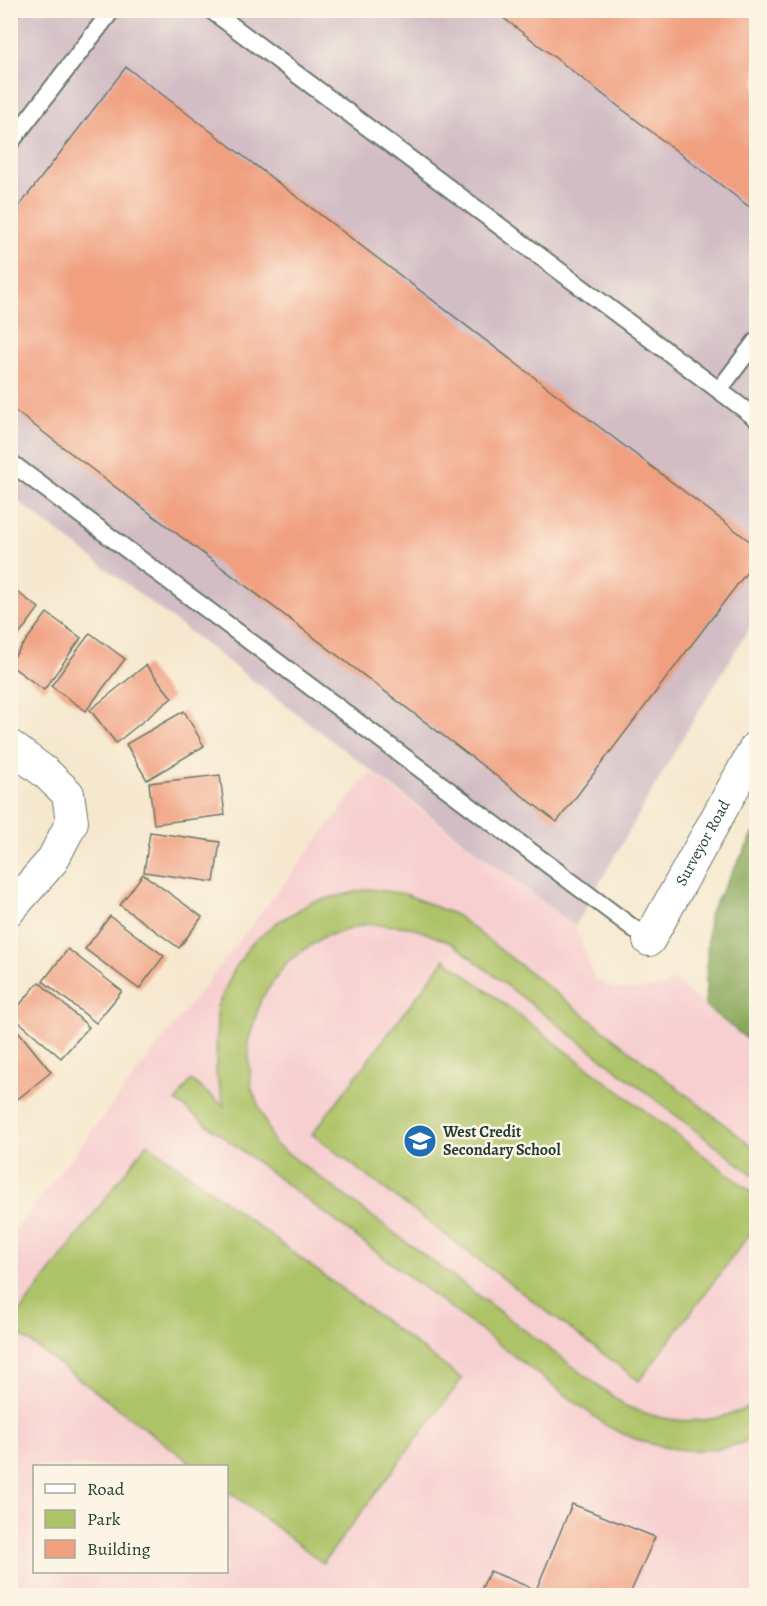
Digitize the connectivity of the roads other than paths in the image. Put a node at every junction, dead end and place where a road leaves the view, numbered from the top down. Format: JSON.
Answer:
{"nodes":[{"id":1,"x":112,"y":10,"type":"edge"},
{"id":2,"x":211,"y":10,"type":"edge"},
{"id":3,"x":10,"y":143,"type":"edge"},
{"id":4,"x":756,"y":341,"type":"edge"},
{"id":5,"x":719,"y":390,"type":"junction"},
{"id":6,"x":756,"y":418,"type":"edge"},
{"id":7,"x":10,"y":462,"type":"edge"},
{"id":8,"x":10,"y":746,"type":"edge"},
{"id":9,"x":756,"y":747,"type":"edge"},
{"id":10,"x":10,"y":909,"type":"edge"},
{"id":11,"x":649,"y":940,"type":"joint"}],
"edges":[{"from":1,"to":3,"type":"lane"},
{"from":2,"to":5,"type":"lane"},
{"from":4,"to":5,"type":"lane"},
{"from":5,"to":6,"type":"lane"},
{"from":7,"to":11,"type":"lane"},
{"from":8,"to":10,"type":"street"},
{"from":9,"to":11,"type":"street","name":"Surveyor Road"}]}
